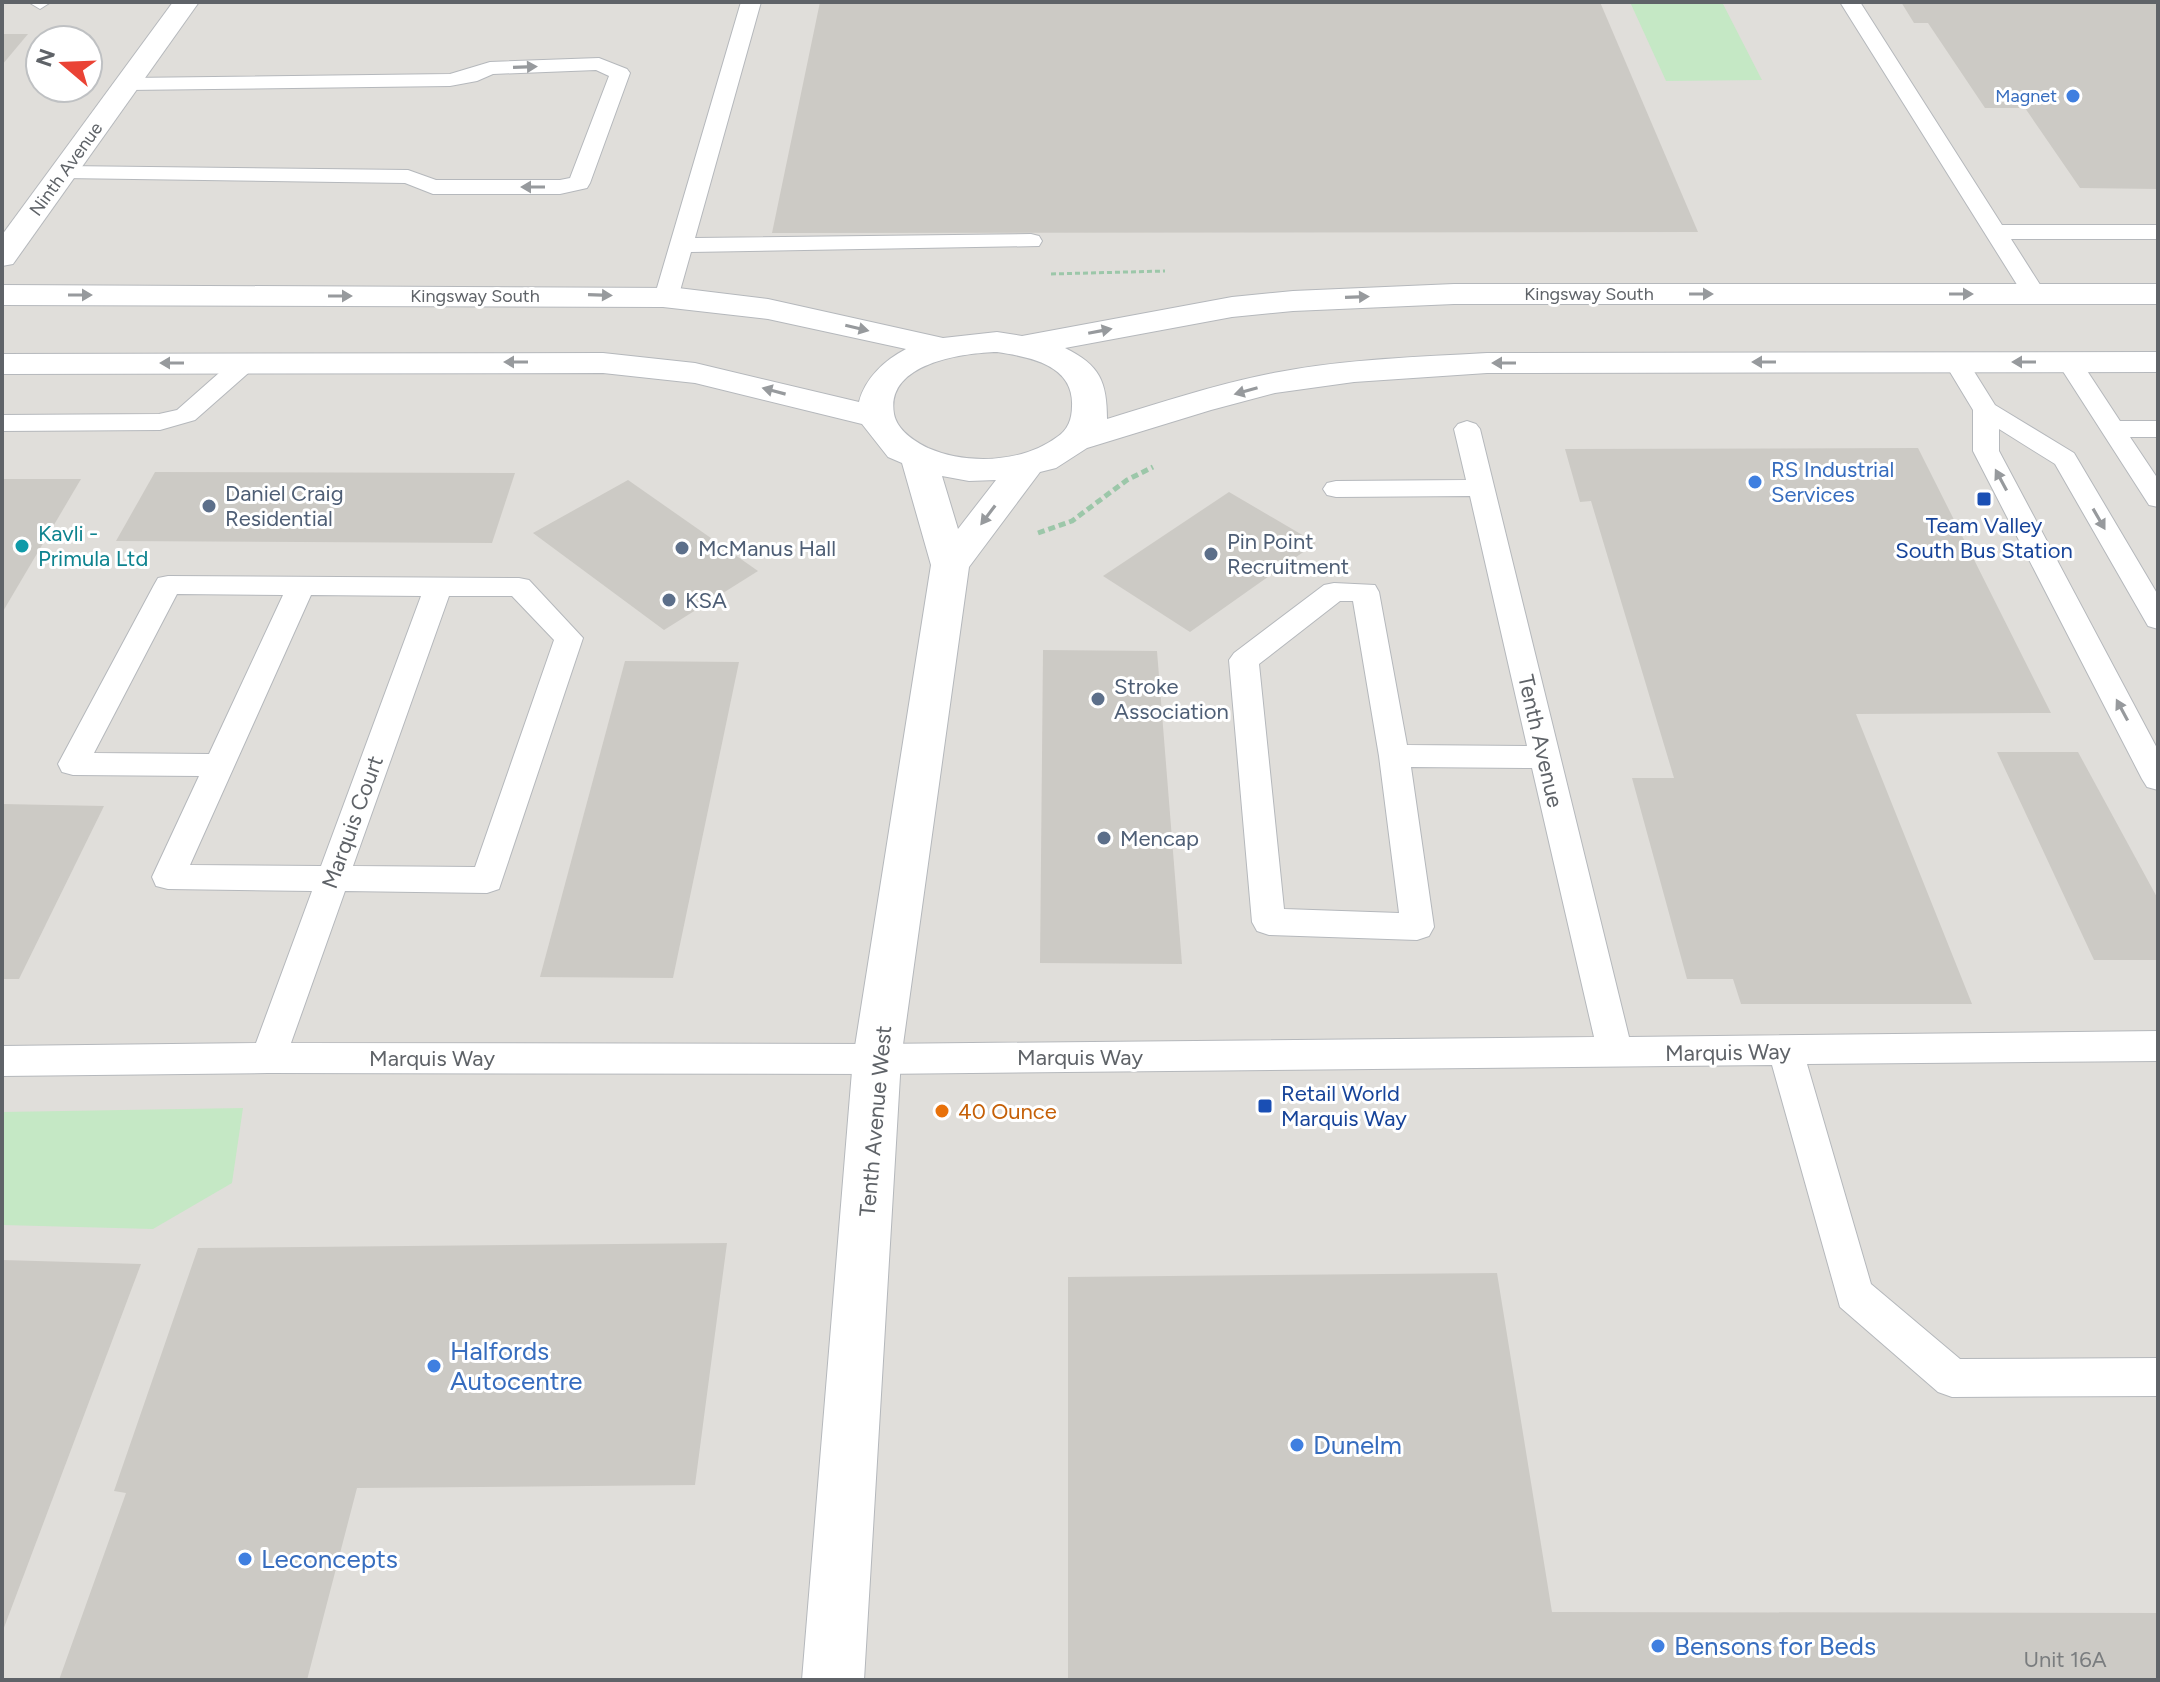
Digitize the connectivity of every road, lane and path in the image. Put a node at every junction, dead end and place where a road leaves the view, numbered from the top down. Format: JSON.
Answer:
{"nodes":[{"id":1,"x":186,"y":2,"type":"edge"},
{"id":2,"x":751,"y":2,"type":"edge"},
{"id":3,"x":1850,"y":2,"type":"edge"},
{"id":4,"x":128,"y":84,"type":"junction"},
{"id":5,"x":64,"y":172,"type":"junction"},
{"id":6,"x":1995,"y":232,"type":"junction"},
{"id":7,"x":2158,"y":232,"type":"edge"},
{"id":8,"x":1031,"y":241,"type":"dead end"},
{"id":9,"x":681,"y":245,"type":"junction"},
{"id":10,"x":2,"y":257,"type":"edge"},
{"id":11,"x":1165,"y":271,"type":"dead end"},
{"id":12,"x":1042,"y":274,"type":"dead end"},
{"id":13,"x":2034,"y":294,"type":"junction"},
{"id":14,"x":2158,"y":294,"type":"edge"},
{"id":15,"x":2,"y":295,"type":"edge"},
{"id":16,"x":666,"y":298,"type":"junction"},
{"id":17,"x":1023,"y":346,"type":"junction"},
{"id":18,"x":943,"y":348,"type":"junction"},
{"id":19,"x":1956,"y":362,"type":"junction"},
{"id":20,"x":2069,"y":362,"type":"junction"},
{"id":21,"x":2158,"y":362,"type":"edge"},
{"id":22,"x":245,"y":363,"type":"junction"},
{"id":23,"x":2,"y":364,"type":"edge"},
{"id":24,"x":1986,"y":410,"type":"junction"},
{"id":25,"x":876,"y":417,"type":"junction"},
{"id":26,"x":2,"y":423,"type":"edge"},
{"id":27,"x":1467,"y":429,"type":"dead end"},
{"id":28,"x":2112,"y":429,"type":"junction"},
{"id":29,"x":2158,"y":429,"type":"edge"},
{"id":30,"x":1075,"y":440,"type":"junction"},
{"id":31,"x":919,"y":460,"type":"junction"},
{"id":32,"x":1164,"y":462,"type":"dead end"},
{"id":33,"x":1026,"y":465,"type":"junction"},
{"id":34,"x":1481,"y":488,"type":"junction"},
{"id":35,"x":1336,"y":489,"type":"dead end"},
{"id":36,"x":2158,"y":499,"type":"edge"},
{"id":37,"x":950,"y":565,"type":"junction"},
{"id":38,"x":301,"y":586,"type":"junction"},
{"id":39,"x":438,"y":587,"type":"junction"},
{"id":40,"x":2158,"y":619,"type":"edge"},
{"id":41,"x":1394,"y":756,"type":"junction"},
{"id":42,"x":1545,"y":757,"type":"junction"},
{"id":43,"x":219,"y":765,"type":"junction"},
{"id":44,"x":2158,"y":779,"type":"edge"},
{"id":45,"x":331,"y":880,"type":"junction"},
{"id":46,"x":2158,"y":1046,"type":"edge"},
{"id":47,"x":1786,"y":1051,"type":"junction"},
{"id":48,"x":1615,"y":1053,"type":"junction"},
{"id":49,"x":268,"y":1058,"type":"junction"},
{"id":50,"x":877,"y":1059,"type":"junction"},
{"id":51,"x":2,"y":1061,"type":"edge"},
{"id":52,"x":2158,"y":1377,"type":"edge"},
{"id":53,"x":833,"y":1680,"type":"edge"}],
"edges":[{"from":1,"to":4,"type":"street","name":"Ninth Avenue"},
{"from":2,"to":9,"type":"lane"},
{"from":3,"to":6,"type":"lane"},
{"from":4,"to":5,"type":"street","name":"Ninth Avenue"},
{"from":4,"to":5,"type":"lane","one_way":true},
{"from":5,"to":10,"type":"street","name":"Ninth Avenue"},
{"from":6,"to":7,"type":"lane"},
{"from":6,"to":13,"type":"lane"},
{"from":8,"to":9,"type":"lane"},
{"from":9,"to":16,"type":"lane"},
{"from":11,"to":12,"type":"path"},
{"from":13,"to":14,"type":"street","name":"Kingsway South"},
{"from":17,"to":13,"type":"street","name":"Kingsway South","one_way":true},
{"from":15,"to":16,"type":"street","name":"Kingsway South","one_way":true},
{"from":16,"to":18,"type":"street","name":"Kingsway South","one_way":true},
{"from":17,"to":18,"type":"street","name":"Kingsway South"},
{"from":17,"to":30,"type":"street","name":"Kingsway South"},
{"from":18,"to":25,"type":"street","name":"Kingsway South"},
{"from":20,"to":19,"type":"street","one_way":true},
{"from":19,"to":24,"type":"lane"},
{"from":19,"to":30,"type":"street","one_way":true},
{"from":20,"to":21,"type":"street"},
{"from":20,"to":28,"type":"lane"},
{"from":22,"to":23,"type":"street","one_way":true},
{"from":25,"to":22,"type":"street","one_way":true},
{"from":22,"to":26,"type":"lane"},
{"from":24,"to":40,"type":"lane","one_way":true},
{"from":44,"to":24,"type":"lane","one_way":true},
{"from":25,"to":31,"type":"street"},
{"from":27,"to":34,"type":"lane","name":"Tenth Avenue"},
{"from":28,"to":29,"type":"lane"},
{"from":28,"to":36,"type":"lane"},
{"from":30,"to":33,"type":"street"},
{"from":31,"to":33,"type":"street"},
{"from":31,"to":37,"type":"street","name":"Tenth Avenue West"},
{"from":32,"to":37,"type":"path"},
{"from":33,"to":37,"type":"street","name":"Tenth Avenue West","one_way":true},
{"from":34,"to":35,"type":"lane"},
{"from":34,"to":42,"type":"lane","name":"Tenth Avenue"},
{"from":37,"to":50,"type":"street","name":"Tenth Avenue West"},
{"from":38,"to":39,"type":"lane"},
{"from":38,"to":43,"type":"lane"},
{"from":38,"to":43,"type":"lane"},
{"from":39,"to":45,"type":"lane","name":"Marquis Court"},
{"from":39,"to":45,"type":"lane"},
{"from":41,"to":41,"type":"lane"},
{"from":41,"to":42,"type":"lane"},
{"from":42,"to":48,"type":"lane","name":"Tenth Avenue"},
{"from":43,"to":45,"type":"lane"},
{"from":45,"to":49,"type":"lane","name":"Marquis Court"},
{"from":46,"to":47,"type":"lane","name":"Marquis Way"},
{"from":47,"to":48,"type":"lane","name":"Marquis Way"},
{"from":47,"to":52,"type":"lane"},
{"from":48,"to":50,"type":"lane","name":"Marquis Way"},
{"from":49,"to":50,"type":"lane","name":"Marquis Way"},
{"from":49,"to":51,"type":"lane","name":"Marquis Way"},
{"from":50,"to":53,"type":"street","name":"Tenth Avenue West"}]}
